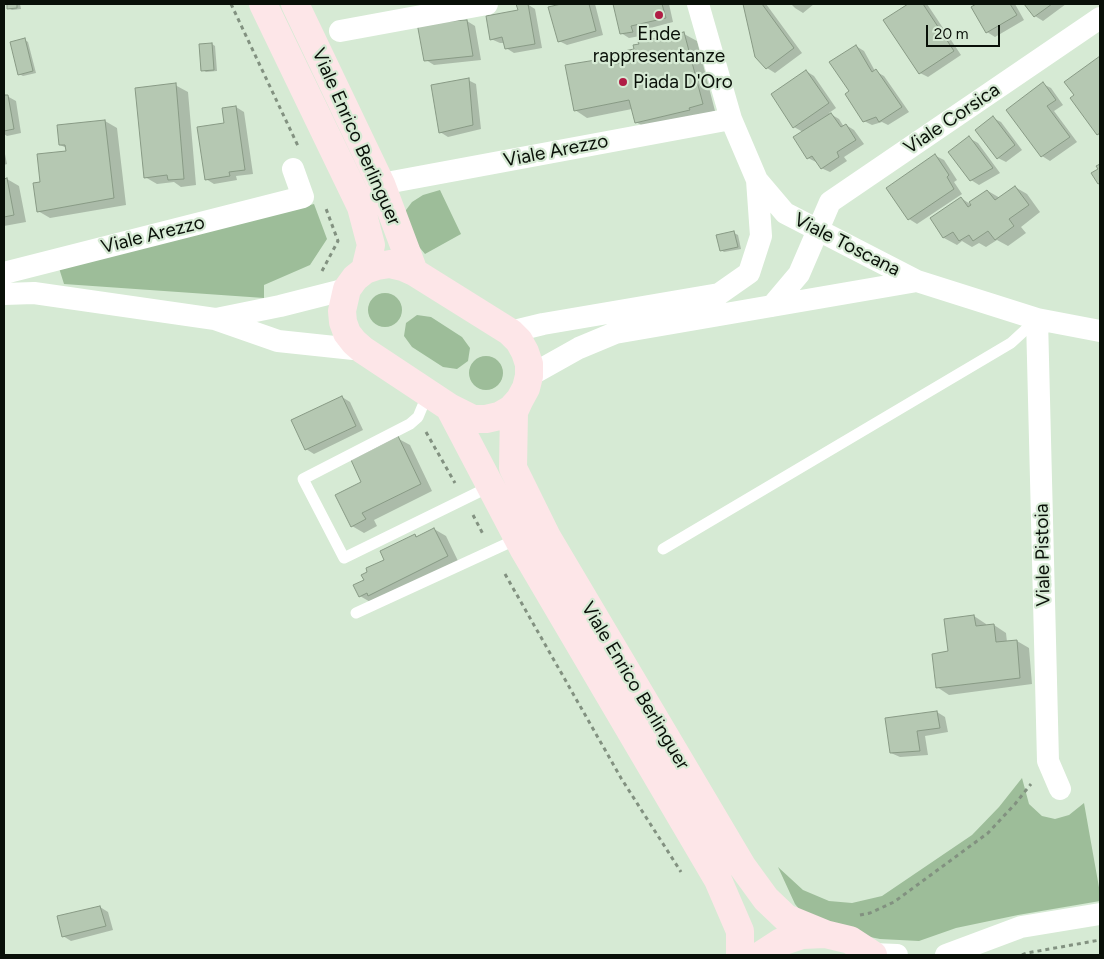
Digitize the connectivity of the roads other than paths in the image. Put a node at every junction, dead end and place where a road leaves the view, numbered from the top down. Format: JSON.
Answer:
{"nodes":[{"id":1,"x":263,"y":4,"type":"edge"},
{"id":2,"x":295,"y":4,"type":"edge"},
{"id":3,"x":487,"y":4,"type":"edge"},
{"id":4,"x":698,"y":4,"type":"edge"},
{"id":5,"x":396,"y":12,"type":"edge"},
{"id":6,"x":1100,"y":18,"type":"edge"},
{"id":7,"x":340,"y":31,"type":"dead end"},
{"id":8,"x":731,"y":118,"type":"junction"},
{"id":9,"x":293,"y":169,"type":"dead end"},
{"id":10,"x":757,"y":180,"type":"junction"},
{"id":11,"x":381,"y":184,"type":"junction"},
{"id":12,"x":818,"y":231,"type":"junction"},
{"id":13,"x":414,"y":272,"type":"junction"},
{"id":14,"x":4,"y":273,"type":"edge"},
{"id":15,"x":356,"y":280,"type":"junction"},
{"id":16,"x":917,"y":281,"type":"junction"},
{"id":17,"x":4,"y":294,"type":"edge"},
{"id":18,"x":772,"y":306,"type":"junction"},
{"id":19,"x":215,"y":319,"type":"junction"},
{"id":20,"x":1037,"y":319,"type":"junction"},
{"id":21,"x":1100,"y":331,"type":"edge"},
{"id":22,"x":510,"y":332,"type":"junction"},
{"id":23,"x":363,"y":350,"type":"junction"},
{"id":24,"x":524,"y":388,"type":"junction"},
{"id":25,"x":431,"y":406,"type":"junction"},
{"id":26,"x":489,"y":487,"type":"junction"},
{"id":27,"x":518,"y":539,"type":"junction"},
{"id":28,"x":664,"y":549,"type":"dead end"},
{"id":29,"x":356,"y":613,"type":"dead end"},
{"id":30,"x":1060,"y":789,"type":"dead end"},
{"id":31,"x":1100,"y":914,"type":"edge"},
{"id":32,"x":825,"y":934,"type":"junction"},
{"id":33,"x":740,"y":955,"type":"edge"},
{"id":34,"x":761,"y":955,"type":"edge"},
{"id":35,"x":881,"y":955,"type":"edge"},
{"id":36,"x":946,"y":955,"type":"edge"}],
"edges":[{"from":1,"to":15,"type":"main road","name":"Viale Enrico Berlinguer"},
{"from":2,"to":11,"type":"main road","name":"Viale Enrico Berlinguer"},
{"from":3,"to":5,"type":"street"},
{"from":4,"to":8,"type":"street","name":"Viale Toscana"},
{"from":5,"to":7,"type":"street"},
{"from":6,"to":12,"type":"street","name":"Viale Corsica"},
{"from":8,"to":10,"type":"street","name":"Viale Toscana"},
{"from":8,"to":11,"type":"street","name":"Viale Arezzo"},
{"from":9,"to":14,"type":"street","name":"Viale Arezzo"},
{"from":10,"to":12,"type":"street","name":"Viale Toscana"},
{"from":10,"to":22,"type":"street"},
{"from":11,"to":13,"type":"main road","name":"Viale Enrico Berlinguer"},
{"from":12,"to":16,"type":"street","name":"Viale Toscana"},
{"from":12,"to":18,"type":"street"},
{"from":13,"to":15,"type":"main road"},
{"from":13,"to":22,"type":"main road"},
{"from":15,"to":19,"type":"street"},
{"from":15,"to":23,"type":"main road","name":"Viale Enrico Berlinguer"},
{"from":16,"to":18,"type":"street"},
{"from":16,"to":20,"type":"street","name":"Viale Toscana"},
{"from":17,"to":19,"type":"street"},
{"from":18,"to":24,"type":"street"},
{"from":19,"to":23,"type":"street"},
{"from":20,"to":21,"type":"street","name":"Viale Toscana"},
{"from":20,"to":28,"type":"lane"},
{"from":20,"to":30,"type":"street","name":"Viale Pistoia"},
{"from":22,"to":24,"type":"main road"},
{"from":23,"to":25,"type":"main road","name":"Viale Enrico Berlinguer"},
{"from":24,"to":25,"type":"main road","name":"Viale Enrico Berlinguer"},
{"from":24,"to":32,"type":"main road","name":"Viale Enrico Berlinguer"},
{"from":25,"to":26,"type":"main road","name":"Viale Enrico Berlinguer"},
{"from":25,"to":26,"type":"lane"},
{"from":26,"to":27,"type":"main road","name":"Viale Enrico Berlinguer"},
{"from":27,"to":29,"type":"lane"},
{"from":27,"to":33,"type":"main road","name":"Viale Enrico Berlinguer"},
{"from":31,"to":36,"type":"street"},
{"from":32,"to":34,"type":"main road"},
{"from":32,"to":35,"type":"main road"}]}
